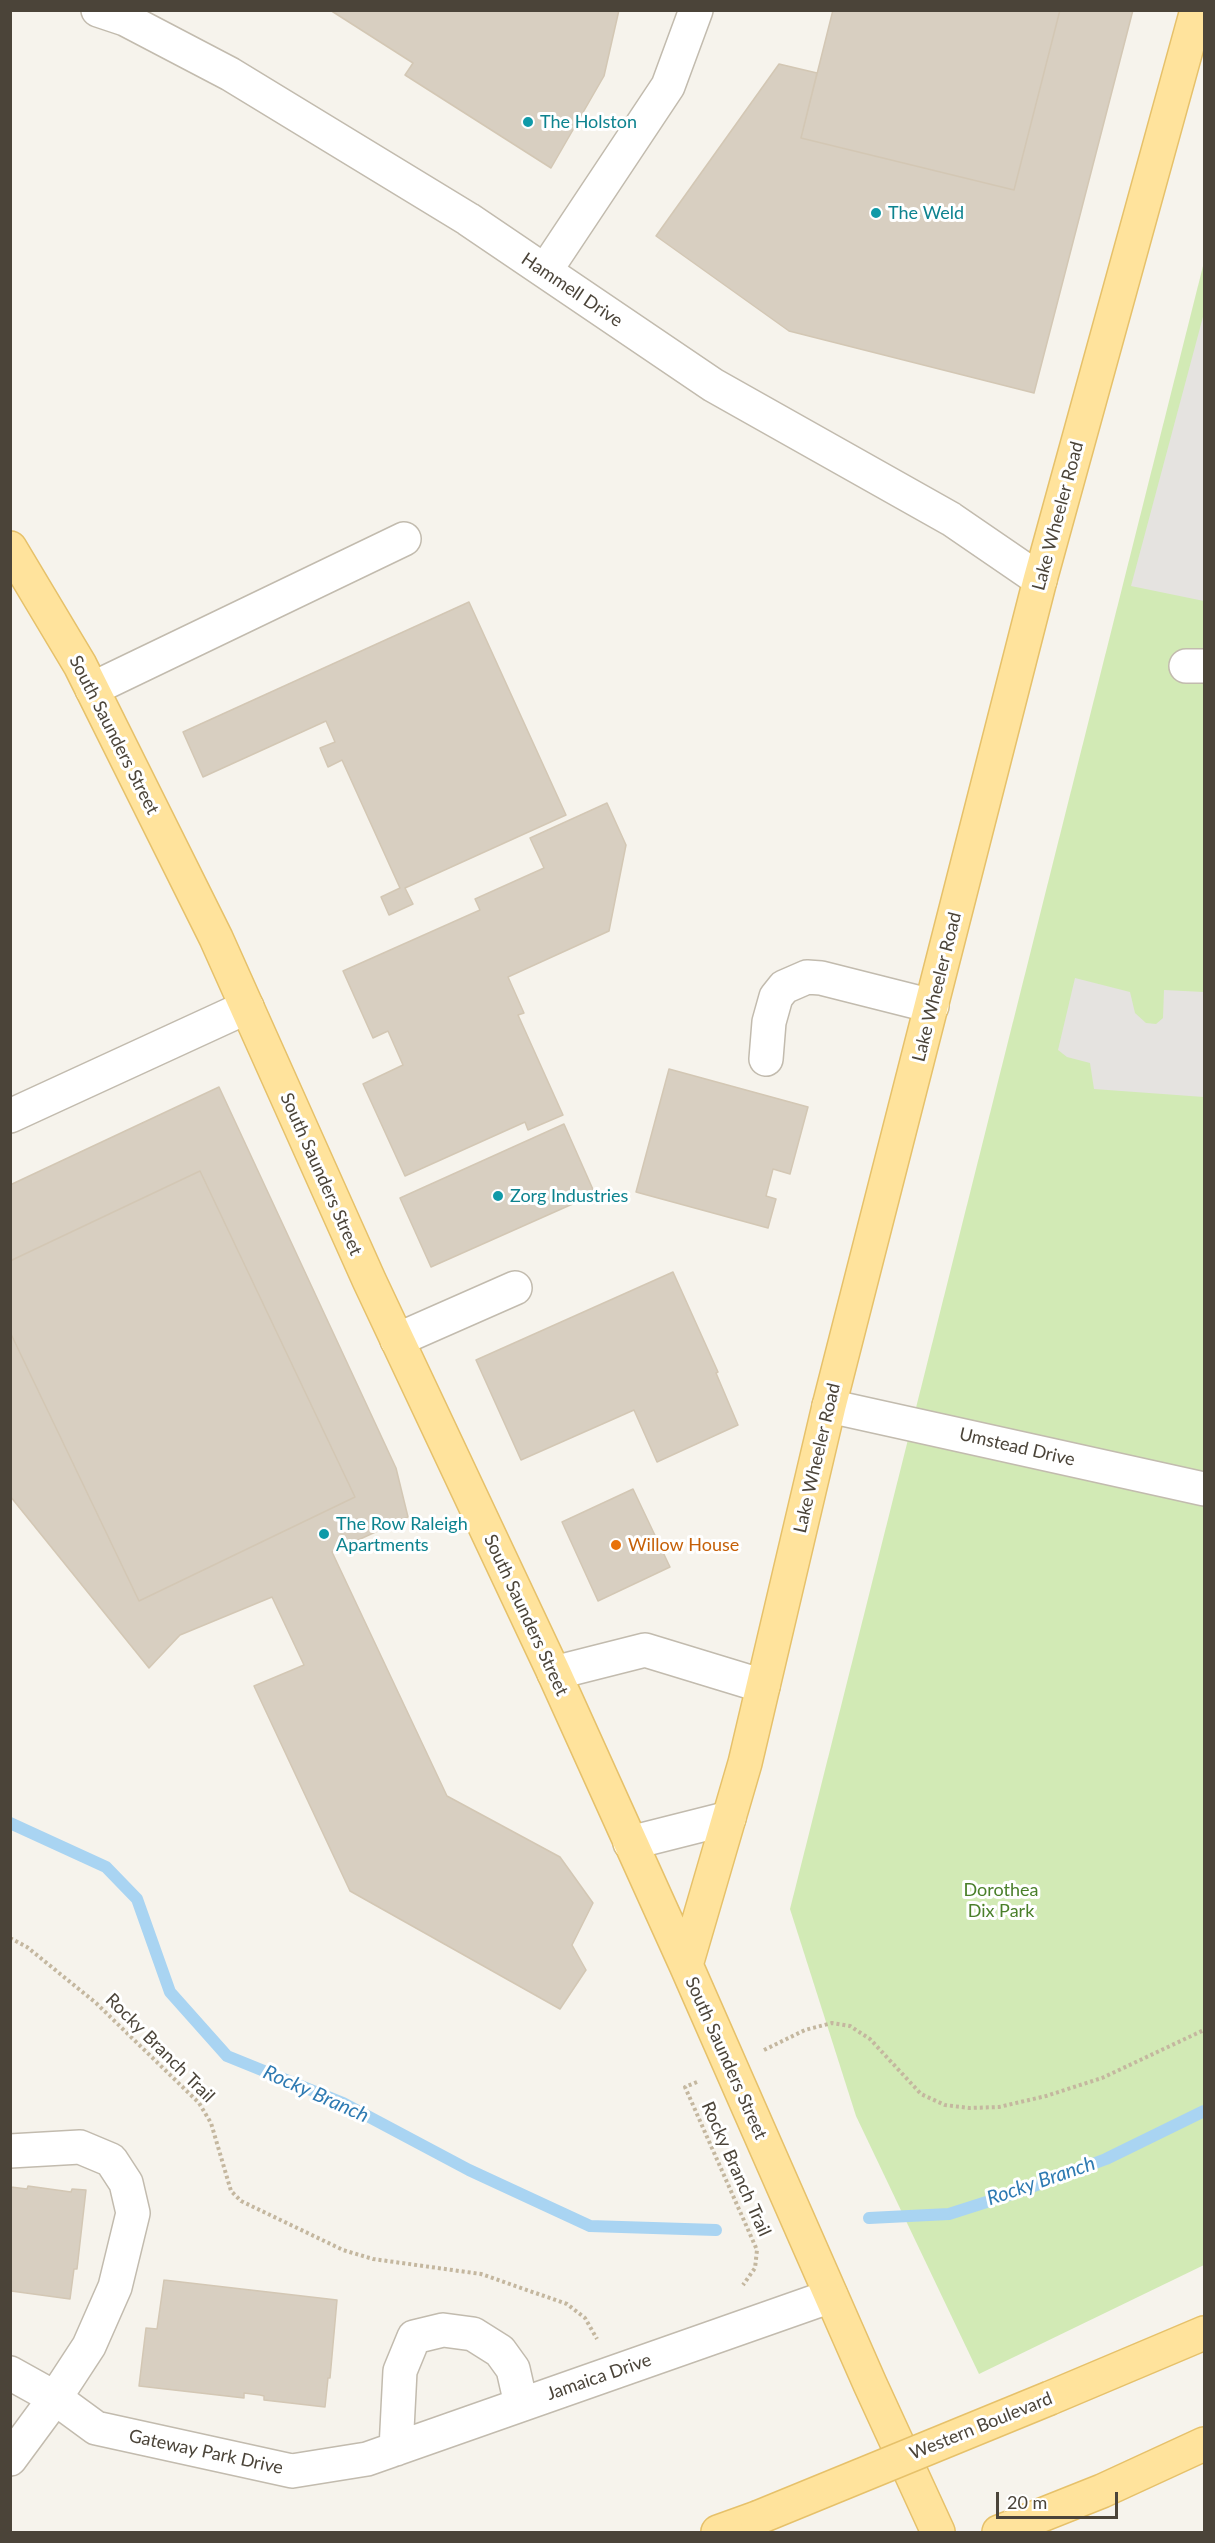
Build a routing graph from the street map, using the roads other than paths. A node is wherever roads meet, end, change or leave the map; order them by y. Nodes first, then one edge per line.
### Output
1 (98, 10) edge
2 (696, 10) edge
3 (1197, 10) edge
4 (545, 271) junction
5 (404, 539) dead end
6 (10, 548) edge
7 (1040, 580) junction
8 (92, 689) junction
9 (932, 1006) junction
10 (247, 1007) junction
11 (766, 1059) dead end
12 (10, 1116) edge
13 (515, 1288) dead end
14 (397, 1340) junction
15 (829, 1406) junction
16 (1204, 1489) edge
17 (554, 1673) junction
18 (763, 1686) junction
19 (729, 1818) junction
20 (630, 1843) junction
21 (686, 1965) junction
22 (10, 2151) edge
23 (831, 2296) junction
24 (1204, 2332) edge
25 (10, 2373) edge
26 (55, 2398) junction
27 (521, 2404) junction
28 (1204, 2444) edge
29 (381, 2454) junction
30 (10, 2459) edge
31 (718, 2532) edge
32 (938, 2532) edge
33 (999, 2532) edge

1 - 4 street, Hammell Drive
2 - 4 street
3 - 7 main road, Lake Wheeler Road
4 - 7 street, Hammell Drive
5 - 8 street
6 - 8 main road, South Saunders Street
7 - 9 main road, Lake Wheeler Road
8 - 10 main road, South Saunders Street
9 - 11 street
9 - 15 main road, Lake Wheeler Road
10 - 12 street
10 - 14 main road, South Saunders Street
13 - 14 street
14 - 17 main road, South Saunders Street
15 - 16 street, Umstead Drive
15 - 18 main road, Lake Wheeler Road
17 - 18 street
17 - 20 main road, South Saunders Street
18 - 19 main road, Lake Wheeler Road
19 - 20 street
19 - 21 main road, Lake Wheeler Road
20 - 21 main road, South Saunders Street
21 - 23 main road, South Saunders Street
22 - 26 street
23 - 27 street, Jamaica Drive
23 - 32 main road, South Saunders Street
24 - 31 main road, Western Boulevard, bridge
25 - 26 street, Gateway Park Drive
26 - 29 street, Gateway Park Drive
26 - 30 street
27 - 29 street, Jamaica Drive
27 - 29 street
28 - 33 main road

